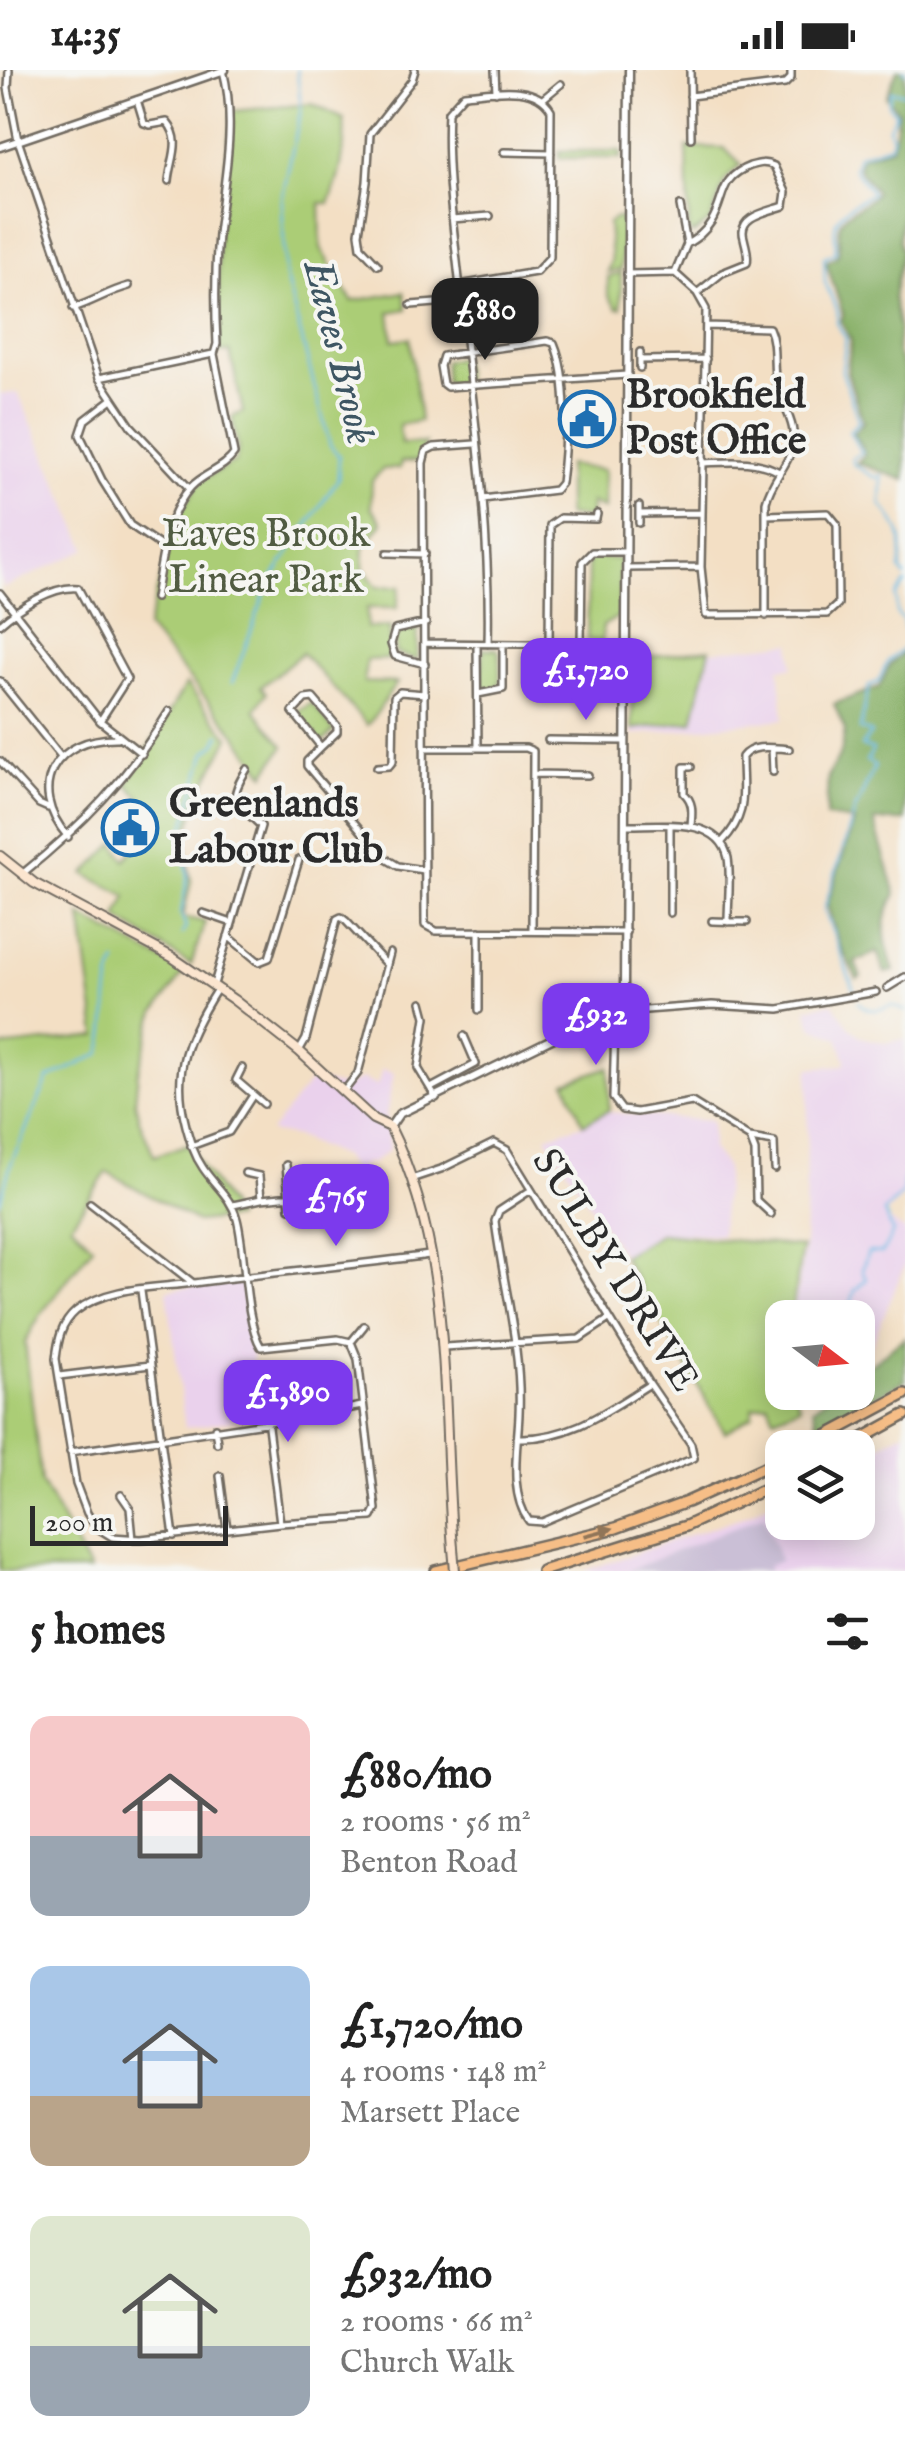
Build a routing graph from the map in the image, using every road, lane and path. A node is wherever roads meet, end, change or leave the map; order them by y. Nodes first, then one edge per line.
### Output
1 (8, 70) edge
2 (224, 70) edge
3 (415, 70) edge
4 (495, 70) edge
5 (630, 70) edge
6 (690, 70) edge
7 (791, 70) edge
8 (561, 84) dead end
9 (496, 92) junction
10 (690, 96) junction
11 (544, 98) junction
12 (137, 100) junction
13 (690, 138) dead end
14 (18, 140) junction
15 (0, 146) edge
16 (504, 152) dead end
17 (552, 153) junction
18 (169, 181) dead end
19 (680, 206) dead end
20 (490, 216) dead end
21 (452, 219) junction
22 (687, 244) junction
23 (378, 265) dead end
24 (675, 273) junction
25 (627, 274) junction
26 (459, 285) junction
27 (129, 286) dead end
28 (697, 292) junction
29 (461, 301) junction
30 (411, 306) dead end
31 (72, 308) junction
32 (707, 326) junction
33 (466, 352) junction
34 (640, 352) dead end
35 (214, 354) junction
36 (706, 359) junction
37 (626, 375) junction
38 (98, 378) junction
39 (562, 378) junction
40 (470, 386) junction
41 (111, 400) junction
42 (476, 444) junction
43 (703, 463) junction
44 (779, 472) junction
45 (189, 488) junction
46 (482, 499) junction
47 (639, 506) dead end
48 (702, 513) junction
49 (597, 514) dead end
50 (639, 514) junction
51 (766, 514) junction
52 (639, 523) dead end
53 (164, 548) junction
54 (626, 552) junction
55 (387, 553) dead end
56 (426, 554) junction
57 (701, 567) junction
58 (627, 568) junction
59 (0, 592) edge
60 (155, 598) dead end
61 (14, 612) junction
62 (766, 616) junction
63 (426, 623) junction
64 (0, 624) edge
65 (426, 643) junction
66 (488, 644) junction
67 (503, 644) junction
68 (477, 645) junction
69 (549, 645) junction
70 (572, 645) junction
71 (581, 645) junction
72 (625, 645) junction
73 (425, 664) junction
74 (0, 680) edge
75 (572, 688) dead end
76 (425, 694) junction
77 (478, 694) junction
78 (169, 711) dead end
79 (100, 721) junction
80 (121, 738) junction
81 (548, 740) dead end
82 (624, 741) junction
83 (321, 747) junction
84 (425, 748) junction
85 (478, 748) junction
86 (772, 748) junction
87 (790, 748) dead end
88 (142, 754) junction
89 (60, 756) junction
90 (0, 761) edge
91 (376, 766) dead end
92 (691, 768) dead end
93 (247, 769) dead end
94 (773, 772) dead end
95 (534, 774) junction
96 (588, 775) dead end
97 (48, 808) junction
98 (624, 825) junction
99 (670, 826) junction
100 (690, 826) junction
101 (68, 837) junction
102 (722, 842) junction
103 (0, 856) edge
104 (299, 860) dead end
105 (423, 870) junction
106 (22, 874) junction
107 (202, 913) dead end
108 (670, 913) dead end
109 (712, 921) dead end
110 (728, 922) junction
111 (746, 922) dead end
112 (232, 923) junction
113 (480, 931) junction
114 (532, 931) junction
115 (626, 932) junction
116 (228, 936) junction
117 (390, 953) dead end
118 (386, 965) junction
119 (905, 976) edge
120 (215, 987) junction
121 (888, 988) dead end
122 (876, 992) dead end
123 (422, 1002) dead end
124 (618, 1003) junction
125 (479, 1010) dead end
126 (608, 1012) junction
127 (464, 1036) dead end
128 (299, 1051) junction
129 (242, 1068) dead end
130 (431, 1088) junction
131 (343, 1092) junction
132 (253, 1096) junction
133 (436, 1098) junction
134 (264, 1104) dead end
135 (390, 1126) junction
136 (750, 1138) junction
137 (191, 1146) junction
138 (286, 1165) dead end
139 (775, 1169) dead end
140 (245, 1173) dead end
141 (414, 1178) junction
142 (531, 1190) junction
143 (333, 1192) dead end
144 (289, 1197) junction
145 (261, 1199) junction
146 (90, 1203) dead end
147 (233, 1206) junction
148 (290, 1208) dead end
149 (771, 1214) dead end
150 (431, 1254) junction
151 (246, 1276) junction
152 (192, 1283) junction
153 (141, 1290) junction
154 (609, 1319) junction
155 (364, 1326) dead end
156 (516, 1341) junction
157 (351, 1342) junction
158 (442, 1348) junction
159 (150, 1365) junction
160 (261, 1370) dead end
161 (59, 1376) junction
162 (287, 1382) dead end
163 (650, 1384) junction
164 (262, 1385) junction
165 (905, 1394) edge
166 (362, 1406) junction
167 (905, 1415) edge
168 (267, 1424) junction
169 (215, 1428) junction
170 (838, 1430) edge
171 (875, 1432) edge
172 (161, 1438) junction
173 (517, 1438) junction
174 (217, 1443) dead end
175 (70, 1452) junction
176 (765, 1467) edge
177 (220, 1476) dead end
178 (765, 1490) edge
179 (120, 1495) dead end
180 (280, 1523) junction
181 (227, 1529) junction
182 (174, 1536) junction
183 (133, 1539) junction
184 (436, 1571) edge
185 (455, 1571) edge
186 (542, 1571) edge

1 - 14 street
2 - 12 street
2 - 35 street
3 - 23 street
4 - 9 street
5 - 25 street
6 - 10 street
7 - 10 street
8 - 11 street
9 - 11 street
9 - 21 street
10 - 13 street
11 - 17 street
12 - 14 street
12 - 18 street
14 - 15 street
14 - 31 street
16 - 17 street
17 - 26 street
19 - 22 street
20 - 21 street
21 - 26 street
22 - 24 street
22 - 28 street
24 - 25 street
24 - 28 street
25 - 37 street
26 - 29 street
27 - 31 street
28 - 32 street
29 - 30 street
29 - 33 street
31 - 38 street
32 - 36 street
32 - 44 street
33 - 39 street
33 - 40 street
33 - 40 street
34 - 36 street
35 - 38 street
35 - 45 street
36 - 43 street
37 - 39 street
37 - 54 street
38 - 41 street
39 - 40 street
39 - 46 street
40 - 42 street
41 - 45 street
41 - 53 street
42 - 46 street
42 - 56 street
43 - 44 street
43 - 48 street
44 - 51 street
45 - 53 street
46 - 66 street
47 - 50 street
48 - 50 street
48 - 57 street
49 - 69 street
50 - 52 street
51 - 62 street
51 - 62 street
53 - 60 street
54 - 58 street
54 - 71 street
55 - 56 street
56 - 63 street
57 - 58 street
57 - 62 street
58 - 72 street
59 - 61 street
61 - 64 street
61 - 79 street
61 - 79 street
63 - 65 street
63 - 73 street
65 - 68 street
65 - 73 street
66 - 67 street
66 - 68 street
67 - 69 street
67 - 77 street
68 - 77 street
69 - 70 street
70 - 71 street
70 - 75 street
71 - 72 street
72 - 82 street
73 - 76 street
74 - 89 street
76 - 84 street
76 - 91 street
77 - 85 street
78 - 88 street
79 - 80 street
80 - 88 street
80 - 89 street
81 - 82 street
82 - 98 street
83 - 83 street
83 - 105 street
84 - 85 street
84 - 105 street
85 - 95 street
86 - 87 street
86 - 94 street
86 - 102 street
88 - 101 street
89 - 97 street
90 - 97 street
92 - 100 street
93 - 112 street
95 - 96 street
95 - 114 street
97 - 101 street
98 - 99 street
98 - 115 street
99 - 100 street
99 - 108 street
100 - 102 street
101 - 106 street
102 - 110 street
103 - 106 main road
104 - 116 street
105 - 113 street
106 - 120 main road
107 - 112 street
109 - 110 street
110 - 111 street
112 - 116 street
113 - 114 street
113 - 125 street
114 - 115 street
115 - 124 street
116 - 120 street
117 - 118 street
118 - 128 street
118 - 131 street
119 - 121 street
120 - 128 main road
120 - 137 street
122 - 124 street
123 - 130 street
124 - 126 street
126 - 133 street
126 - 136 street
127 - 130 street
128 - 131 main road
129 - 132 street
130 - 133 street
131 - 135 main road
132 - 134 street
132 - 137 street
133 - 135 street
135 - 141 main road
136 - 139 street
136 - 149 street
137 - 147 street
138 - 144 street
140 - 145 street
141 - 142 street, SULBY DRIVE
141 - 150 main road
142 - 154 street, SULBY DRIVE
142 - 156 street
143 - 144 street
144 - 145 street
144 - 148 street
145 - 147 street
146 - 152 street
147 - 151 street
150 - 151 street
150 - 158 main road
151 - 152 street
151 - 157 street
152 - 153 street
153 - 159 street
153 - 161 street
154 - 156 street
154 - 163 street, SULBY DRIVE
155 - 157 street
156 - 158 street
156 - 173 street
157 - 166 street
158 - 185 main road, bridge
159 - 161 street
159 - 172 street
160 - 164 street
161 - 175 street
162 - 164 street
163 - 173 street
163 - 173 street, SULBY DRIVE
164 - 168 street
165 - 170 highway
166 - 168 street
166 - 180 street
167 - 171 highway
168 - 169 street
168 - 180 street
169 - 172 street
169 - 174 street
172 - 175 street
172 - 182 street
175 - 183 street
184 -> 176 highway
177 - 181 street
178 - 186 highway
179 - 183 street
180 - 181 street
181 - 182 street
182 - 183 street

